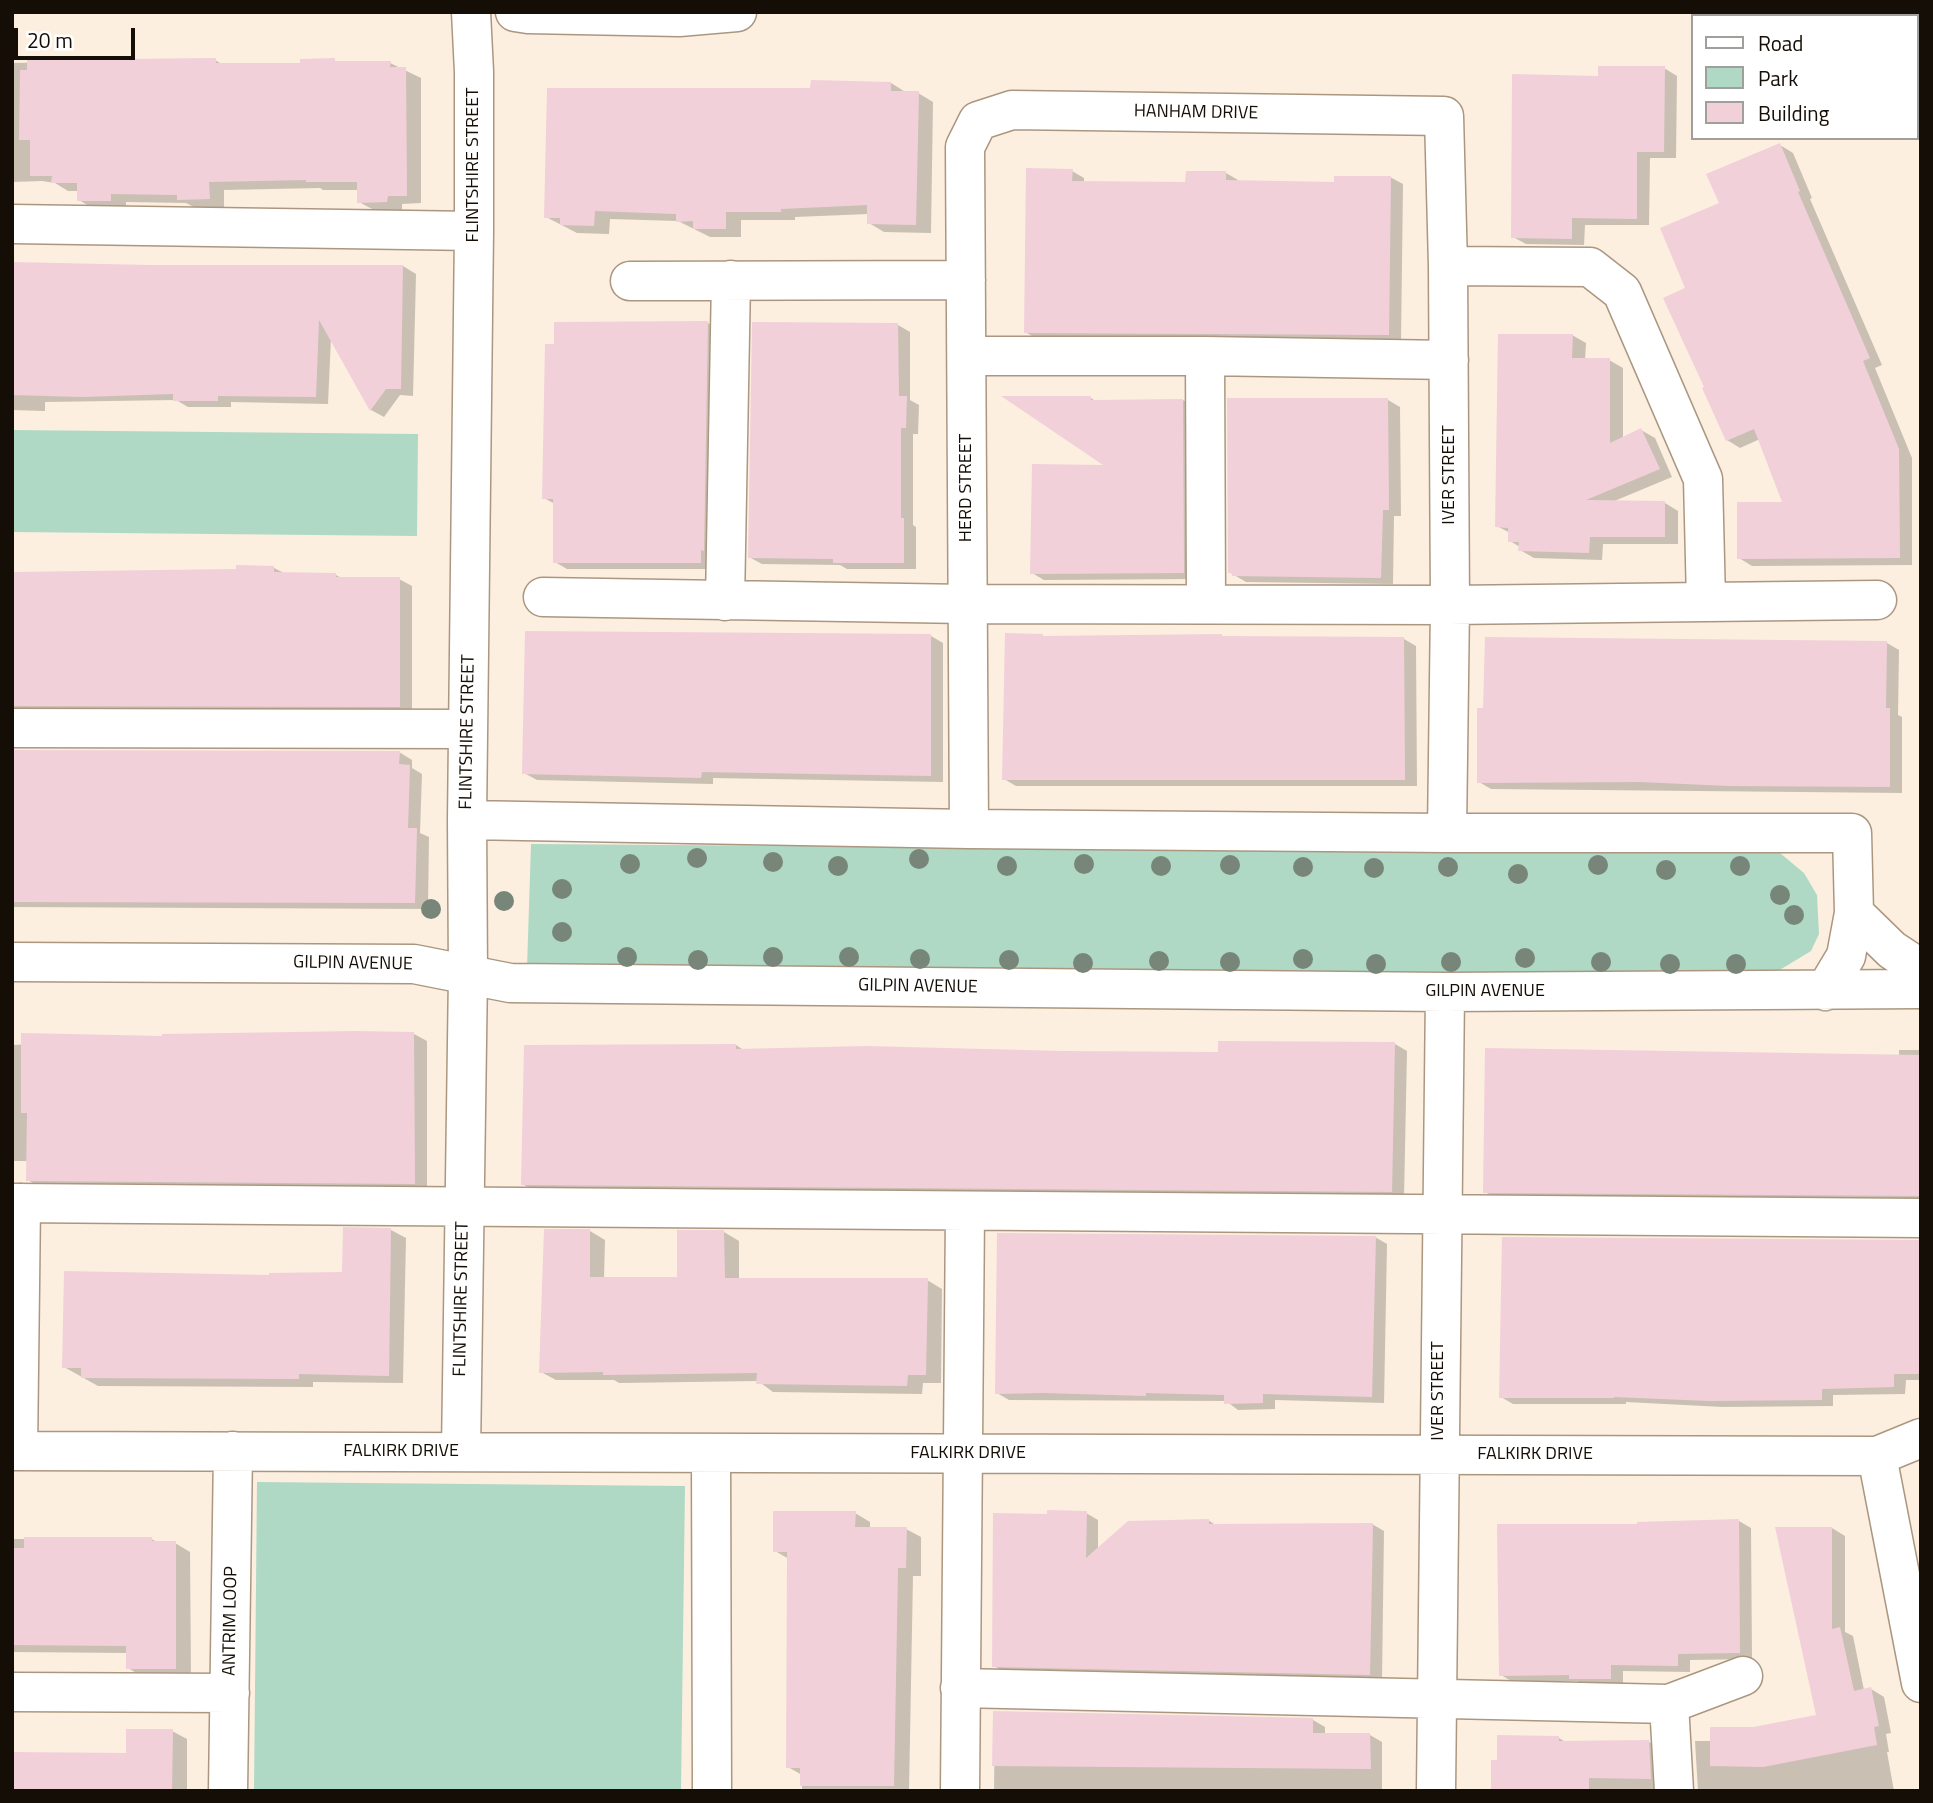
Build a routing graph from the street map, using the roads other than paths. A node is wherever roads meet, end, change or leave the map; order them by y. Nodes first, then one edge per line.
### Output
1 (471, 12) edge
2 (515, 12) edge
3 (737, 12) edge
4 (1444, 116) joint
5 (965, 147) joint
6 (12, 224) edge
7 (474, 231) junction
8 (1448, 267) junction
9 (732, 280) junction
10 (966, 280) junction
11 (630, 281) dead end
12 (967, 356) junction
13 (1205, 356) junction
14 (1449, 360) junction
15 (543, 597) dead end
16 (1877, 600) dead end
17 (725, 601) junction
18 (1706, 601) junction
19 (966, 604) junction
20 (1206, 604) junction
21 (1450, 605) junction
22 (12, 728) edge
23 (468, 729) junction
24 (467, 820) junction
25 (969, 829) junction
26 (1447, 833) junction
27 (1854, 913) junction
28 (12, 962) edge
29 (1921, 969) edge
30 (468, 974) junction
31 (1921, 989) edge
32 (1825, 991) junction
33 (1445, 992) junction
34 (17, 1203) edge
35 (463, 1206) junction
36 (965, 1211) junction
37 (1441, 1214) junction
38 (1921, 1218) edge
39 (1921, 1438) edge
40 (15, 1451) edge
41 (233, 1451) junction
42 (461, 1452) junction
43 (710, 1453) junction
44 (963, 1454) junction
45 (1438, 1455) junction
46 (1877, 1457) junction
47 (1743, 1676) dead end
48 (1921, 1683) edge
49 (960, 1688) junction
50 (12, 1692) edge
51 (230, 1693) junction
52 (1436, 1699) junction
53 (1669, 1704) junction
54 (228, 1791) edge
55 (712, 1791) edge
56 (960, 1791) edge
57 (1436, 1791) edge
58 (1674, 1791) edge

1 - 7 street, FLINTSHIRE STREET
2 - 3 street
4 - 5 street, HANHAM DRIVE
4 - 8 street, IVER STREET
5 - 10 street, HERD STREET
6 - 7 street
7 - 23 street, FLINTSHIRE STREET
8 - 14 street, IVER STREET
8 - 18 street
9 - 10 street
9 - 11 street
9 - 17 street
10 - 12 street, HERD STREET
12 - 13 street
12 - 19 street, HERD STREET
13 - 14 street
13 - 20 street
14 - 21 street, IVER STREET
15 - 17 street
16 - 18 street
17 - 19 street
18 - 21 street
19 - 20 street
19 - 25 street, HERD STREET
20 - 21 street
21 - 26 street, IVER STREET
22 - 23 street
23 - 24 street, FLINTSHIRE STREET
24 - 25 street
24 - 30 street, FLINTSHIRE STREET
25 - 26 street
26 - 27 street
27 - 29 street
27 - 32 street
28 - 30 street, GILPIN AVENUE
30 - 33 street, GILPIN AVENUE
30 - 35 street, FLINTSHIRE STREET
31 - 32 street, GILPIN AVENUE
32 - 33 street, GILPIN AVENUE
33 - 37 street, IVER STREET
34 - 35 street
34 - 40 street
35 - 36 street
35 - 42 street, FLINTSHIRE STREET
36 - 37 street
36 - 44 street
37 - 38 street
37 - 45 street, IVER STREET
39 - 46 street, FALKIRK DRIVE
40 - 41 street, FALKIRK DRIVE
41 - 42 street, FALKIRK DRIVE
41 - 51 street, ANTRIM LOOP
42 - 43 street, FALKIRK DRIVE
43 - 44 street, FALKIRK DRIVE
43 - 55 street
44 - 45 street, FALKIRK DRIVE
44 - 49 street
45 - 46 street, FALKIRK DRIVE
45 - 52 street, IVER STREET
46 - 48 street
47 - 53 street
49 - 52 street
49 - 56 street
50 - 51 street
51 - 54 street, ANTRIM LOOP
52 - 53 street
52 - 57 street, IVER STREET
53 - 58 street

